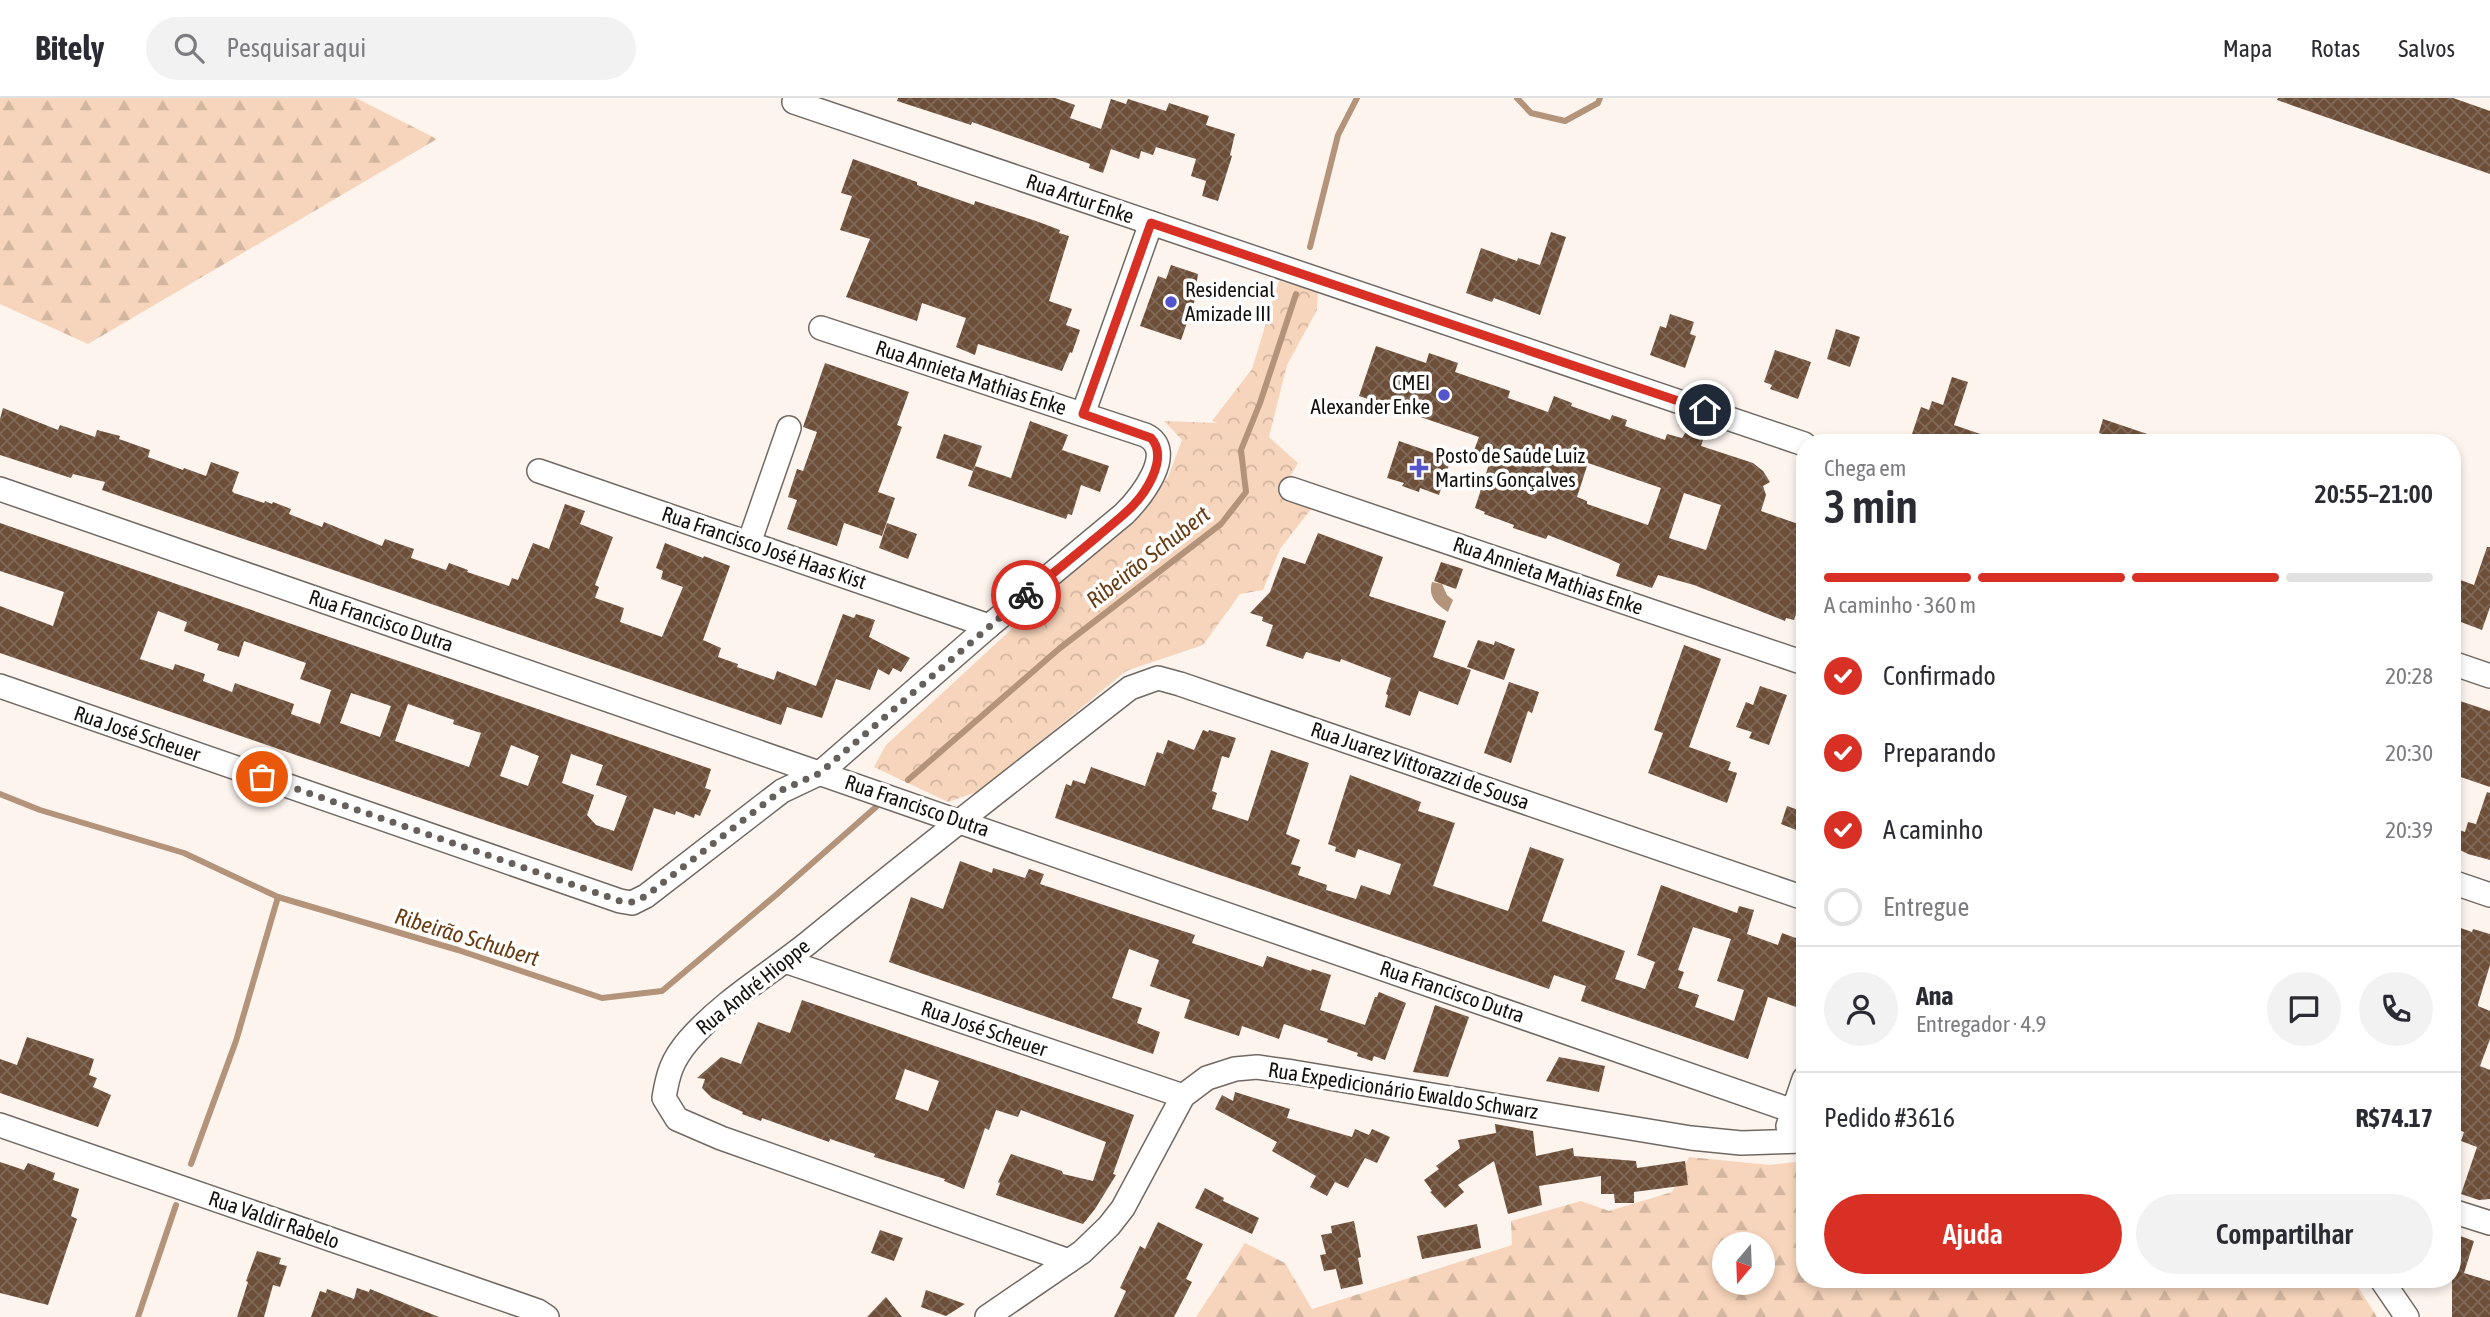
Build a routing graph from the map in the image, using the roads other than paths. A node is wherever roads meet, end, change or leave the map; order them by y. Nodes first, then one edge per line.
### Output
1 (794, 102) dead end
2 (1151, 223) junction
3 (821, 328) dead end
4 (1083, 414) junction
5 (789, 428) dead end
6 (1796, 441) edge
7 (539, 471) dead end
8 (0, 489) edge
9 (1291, 489) dead end
10 (749, 542) junction
11 (989, 626) junction
12 (1796, 660) edge
13 (2461, 666) edge
14 (2490, 676) edge
15 (0, 686) edge
16 (1050, 750) joint
17 (820, 773) junction
18 (961, 822) junction
19 (2461, 885) edge
20 (1796, 895) edge
21 (2490, 895) edge
22 (785, 961) junction
23 (1183, 1096) junction
24 (1796, 1102) edge
25 (1793, 1111) junction
26 (0, 1125) edge
27 (1793, 1142) edge
28 (2461, 1214) edge
29 (2490, 1223) edge
30 (1069, 1261) junction
31 (2387, 1288) edge
32 (547, 1317) edge
33 (987, 1317) edge
34 (2407, 1317) edge

1 - 2 street, Rua Artur Enke
2 - 4 street
2 - 6 street, Rua Artur Enke
3 - 4 street, Rua Annieta Mathias Enke
4 - 11 street, Rua Annieta Mathias Enke
5 - 10 street
7 - 10 street, Rua Francisco José Haas Kist
8 - 17 street, Rua Francisco Dutra
9 - 12 street, Rua Annieta Mathias Enke
10 - 11 street, Rua Francisco José Haas Kist
11 - 17 street
13 - 14 street
15 - 17 street, Rua José Scheuer
16 - 18 street, Rua André Hioppe
16 - 20 street, Rua Juarez Vittorazzi de Sousa
17 - 18 street, Rua Francisco Dutra
18 - 22 street, Rua André Hioppe
18 - 25 street, Rua Francisco Dutra
19 - 21 street
22 - 23 street, Rua José Scheuer
22 - 30 street, Rua André Hioppe
23 - 27 street, Rua Expedicionário Ewaldo Schwarz
23 - 30 street, Rua Expedicionário Ewaldo Schwarz
24 - 25 street
25 - 27 street
26 - 32 street, Rua Valdir Rabelo
28 - 29 street
30 - 33 street, Rua Expedicionário Ewaldo Schwarz
31 - 34 street

